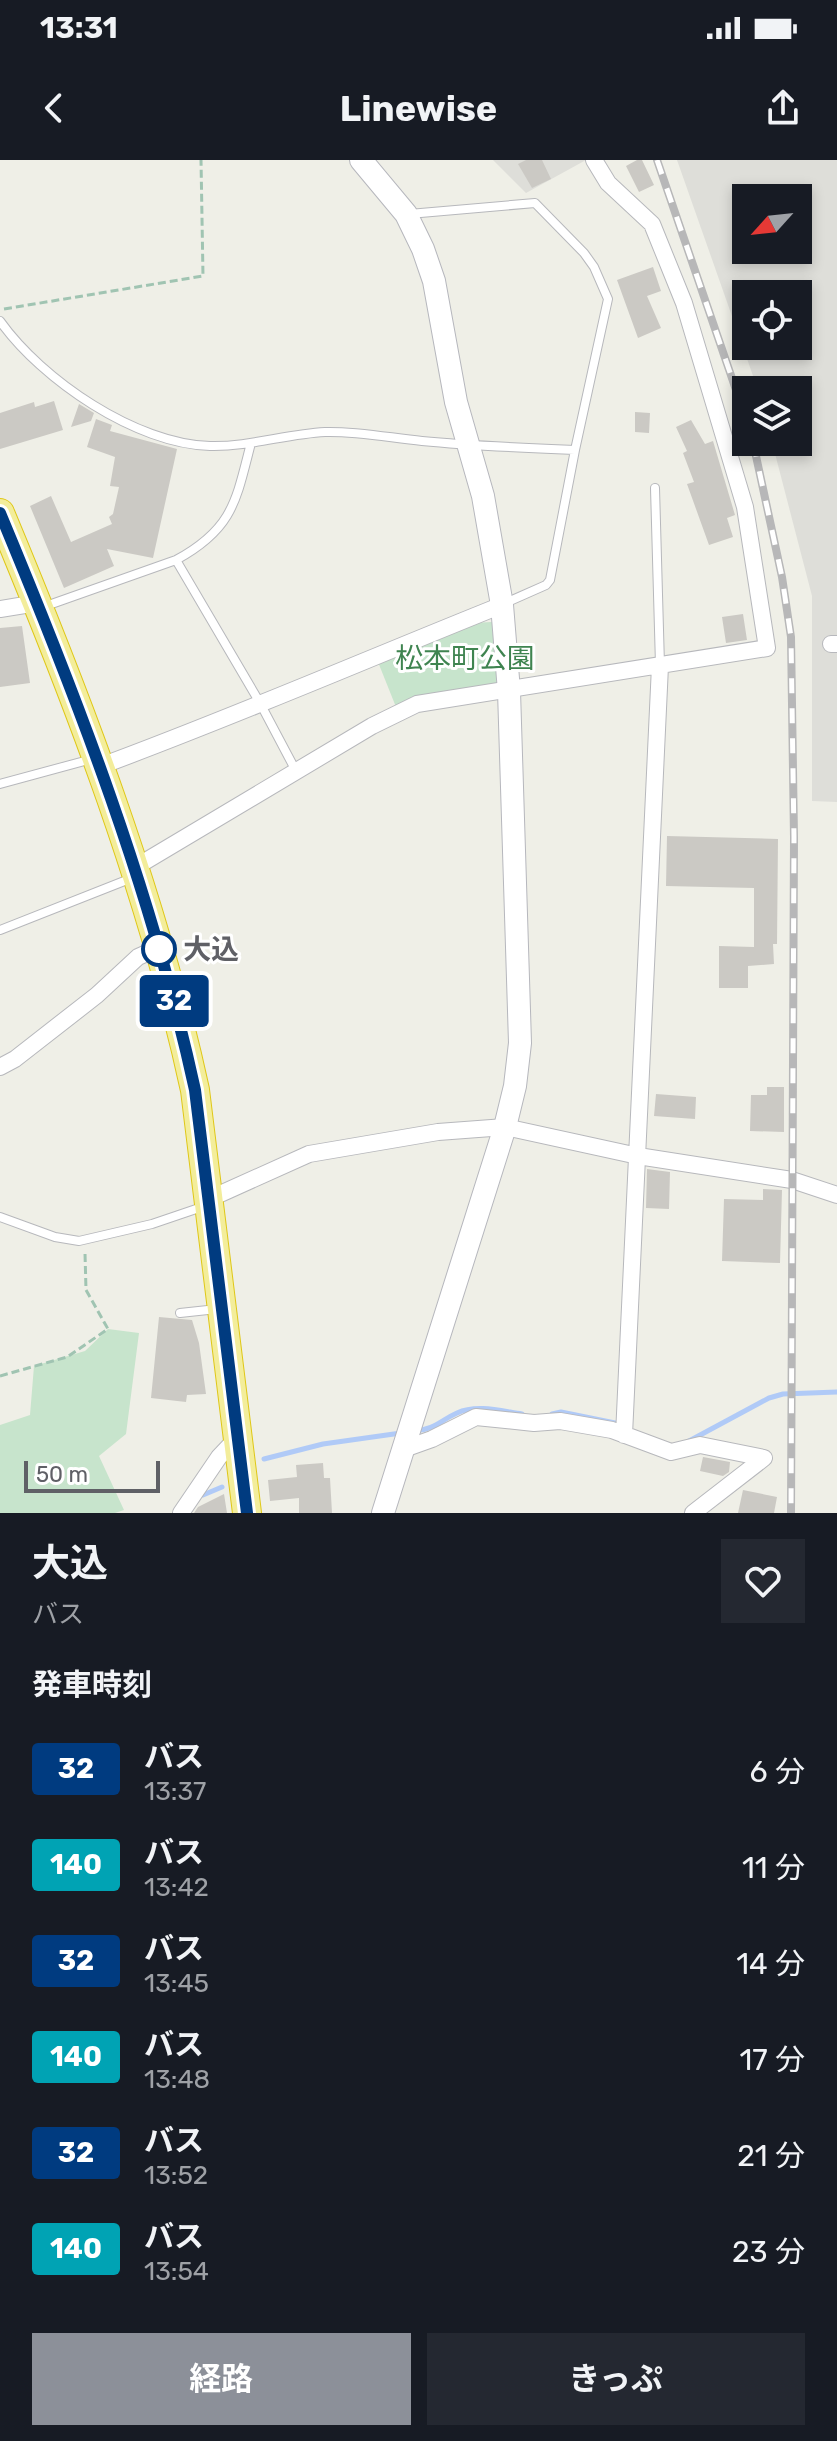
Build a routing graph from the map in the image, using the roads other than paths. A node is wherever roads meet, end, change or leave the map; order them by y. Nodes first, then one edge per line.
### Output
1 (361, 160) edge
2 (594, 160) edge
3 (406, 214) junction
4 (0, 321) edge
5 (251, 443) junction
6 (467, 445) junction
7 (575, 450) junction
8 (655, 488) dead end
9 (0, 513) edge
10 (176, 560) junction
11 (502, 605) junction
12 (38, 606) junction
13 (0, 609) edge
14 (660, 666) junction
15 (509, 691) junction
16 (260, 703) junction
17 (96, 762) junction
18 (296, 771) junction
19 (0, 784) edge
20 (135, 872) junction
21 (0, 930) edge
22 (158, 948) junction
23 (0, 1067) edge
24 (505, 1127) junction
25 (638, 1156) junction
26 (837, 1195) edge
27 (209, 1202) junction
28 (0, 1217) edge
29 (222, 1309) junction
30 (180, 1313) dead end
31 (624, 1435) junction
32 (408, 1437) junction
33 (237, 1438) junction
34 (181, 1513) edge
35 (247, 1513) edge
36 (383, 1513) edge
37 (693, 1513) edge

1 - 3 street
2 - 14 street
3 - 6 street
3 - 7 lane
4 - 5 lane
5 - 6 lane
5 - 10 lane
6 - 7 lane
6 - 11 street
7 - 11 lane
8 - 14 lane
9 - 12 highway
10 - 12 lane
10 - 16 lane
11 - 15 street
11 - 16 street
12 - 13 street
12 - 17 highway
14 - 15 street
14 - 25 street
15 - 18 street
15 - 24 street
16 - 17 street
16 - 18 lane
17 - 19 lane
17 - 20 highway
18 - 20 street
20 - 21 lane
20 - 22 highway
22 - 23 street
22 - 27 highway
24 - 25 street
24 - 27 street
24 - 32 street
25 - 26 street
25 - 31 street
27 - 28 lane
27 - 29 highway
29 - 30 lane
29 - 33 highway
31 - 32 street
31 - 37 street
32 - 36 street
33 - 34 street
33 - 35 highway

